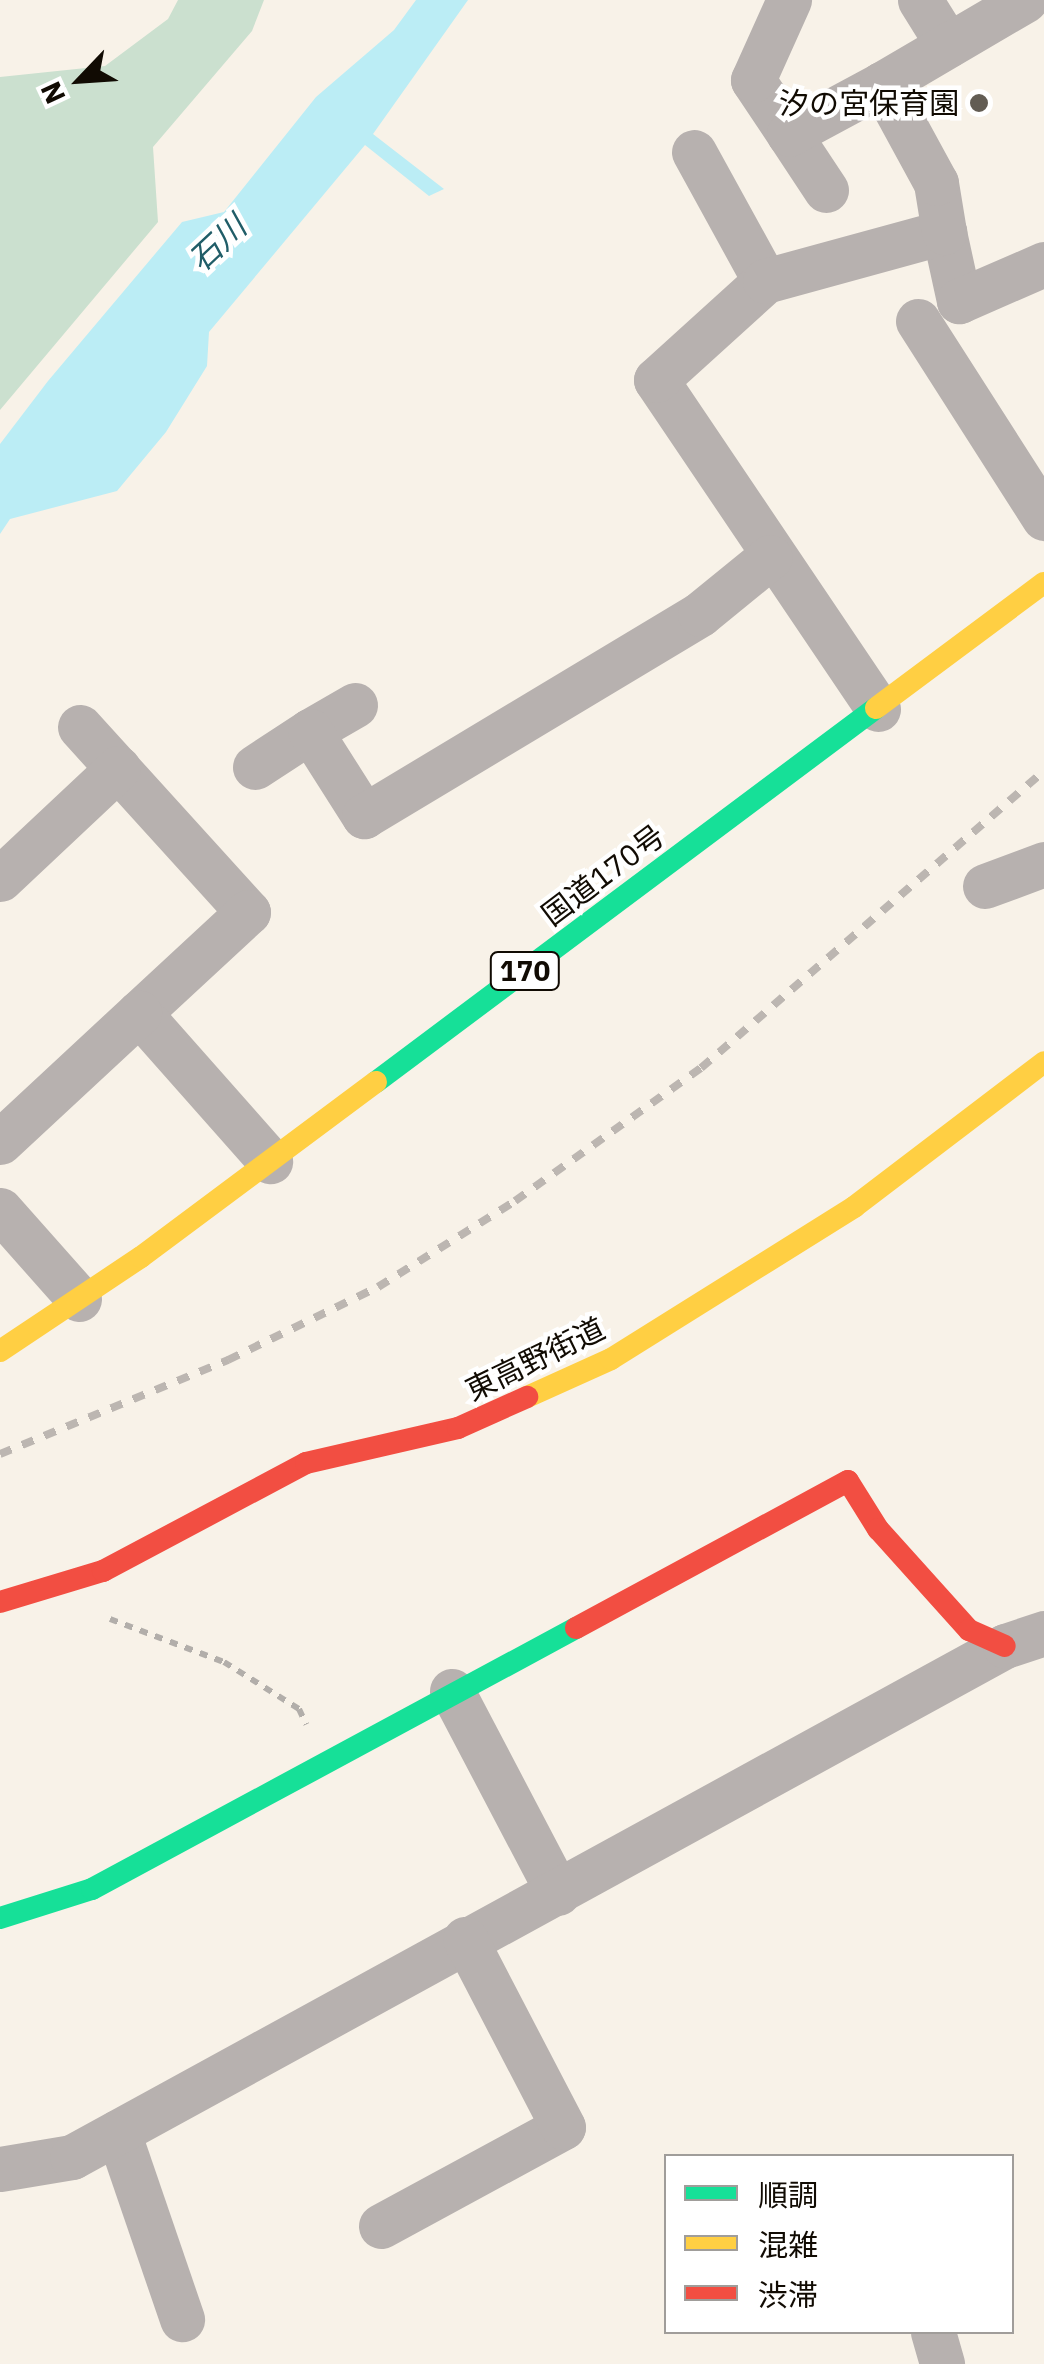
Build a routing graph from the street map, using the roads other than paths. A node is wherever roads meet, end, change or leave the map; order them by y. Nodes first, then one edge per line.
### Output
1 (789, 0) edge
2 (920, 0) edge
3 (1024, 0) edge
4 (948, 45) junction
5 (882, 84) junction
6 (788, 134) junction
7 (694, 152) dead end
8 (826, 190) dead end
9 (944, 232) junction
10 (1044, 264) edge
11 (765, 281) junction
12 (918, 322) dead end
13 (1044, 518) edge
14 (770, 557) junction
15 (1044, 583) edge
16 (355, 705) dead end
17 (878, 708) junction
18 (80, 727) dead end
19 (310, 732) junction
20 (255, 767) dead end
21 (118, 768) junction
22 (1044, 864) edge
23 (0, 879) edge
24 (985, 886) dead end
25 (139, 1013) junction
26 (1044, 1062) edge
27 (0, 1142) edge
28 (270, 1161) junction
29 (0, 1210) edge
30 (78, 1299) junction
31 (0, 1351) edge
32 (0, 1602) edge
33 (1024, 1639) edge
34 (452, 1691) junction
35 (558, 1893) junction
36 (0, 1918) edge
37 (465, 1939) junction
38 (118, 2132) junction
39 (0, 2169) edge
40 (381, 2226) dead end
41 (182, 2318) dead end
42 (934, 2334) edge
43 (942, 2364) edge

1 - 6 street
2 - 4 street
3 - 4 street
4 - 5 street
5 - 6 street
5 - 9 street
6 - 8 street
7 - 11 street
9 - 10 street
9 - 11 street
11 - 14 street
12 - 13 street
14 - 17 street
14 - 19 street
15 - 17 main road, 国道170号 / 170
16 - 19 street
17 - 28 main road, 国道170号 / 170
18 - 21 street
19 - 20 street
21 - 23 street
21 - 25 street
22 - 24 street
25 - 27 street
25 - 28 street
26 - 32 main road, 東高野街道
28 - 30 main road, 国道170号 / 170
29 - 30 street
30 - 31 main road, 国道170号 / 170
33 - 34 main road
33 - 35 street
34 - 35 street
34 - 36 main road
35 - 37 street
37 - 38 street
37 - 40 street
38 - 39 street
38 - 41 street
42 - 43 street

